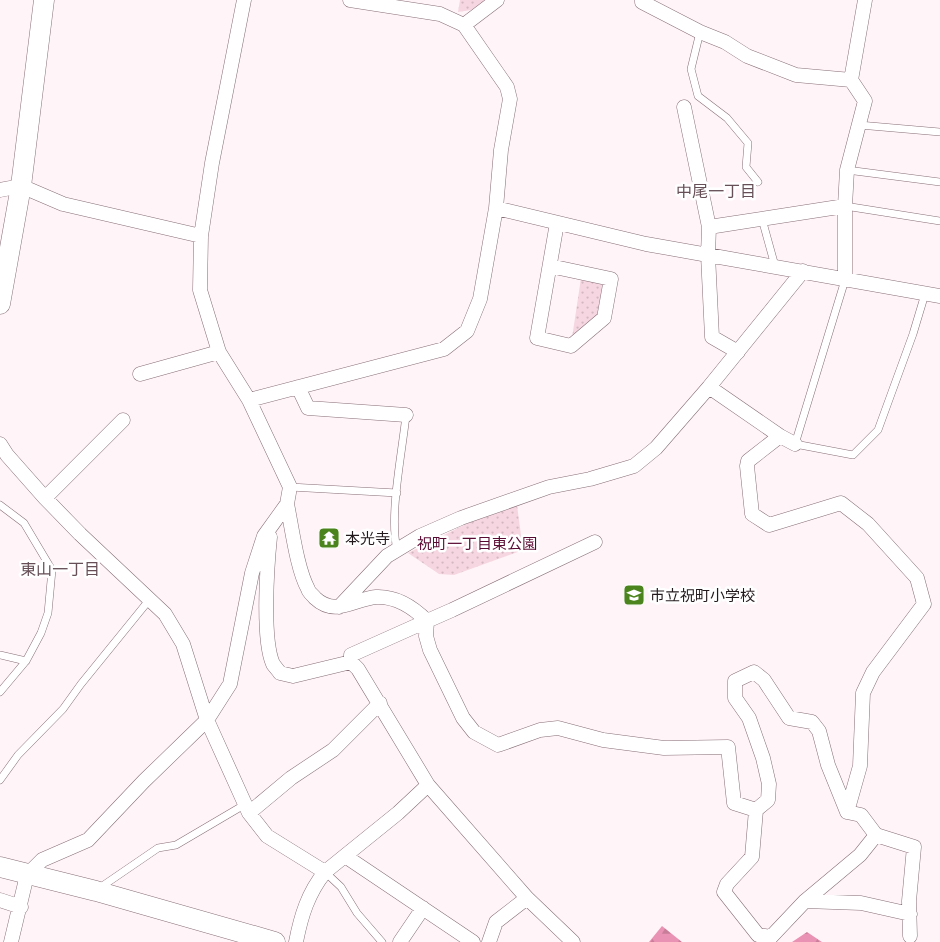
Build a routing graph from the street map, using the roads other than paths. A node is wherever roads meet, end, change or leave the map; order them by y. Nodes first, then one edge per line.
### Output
1 (44, 0) edge
2 (244, 0) edge
3 (350, 0) edge
4 (497, 0) edge
5 (642, 0) edge
6 (865, 0) edge
7 (464, 25) junction
8 (700, 32) junction
9 (851, 80) junction
10 (684, 107) dead end
11 (859, 124) junction
12 (940, 132) edge
13 (847, 170) junction
14 (758, 182) dead end
15 (940, 182) edge
16 (21, 186) junction
17 (0, 190) edge
18 (845, 206) junction
19 (496, 208) junction
20 (762, 219) junction
21 (940, 221) edge
22 (557, 223) junction
23 (709, 227) junction
24 (201, 236) junction
25 (708, 255) junction
26 (550, 266) junction
27 (775, 266) junction
28 (803, 271) junction
29 (845, 280) junction
30 (925, 294) junction
31 (940, 296) edge
32 (0, 304) edge
33 (219, 352) junction
34 (738, 352) junction
35 (140, 374) dead end
36 (298, 387) junction
37 (709, 387) junction
38 (249, 400) junction
39 (406, 415) joint
40 (122, 420) dead end
41 (780, 436) junction
42 (795, 444) junction
43 (1, 448) edge
44 (290, 487) junction
45 (397, 493) junction
46 (45, 498) junction
47 (286, 504) junction
48 (0, 505) edge
49 (272, 526) junction
50 (595, 542) dead end
51 (397, 550) junction
52 (150, 599) junction
53 (339, 607) junction
54 (427, 621) junction
55 (0, 655) edge
56 (26, 661) junction
57 (351, 662) junction
58 (0, 692) edge
59 (380, 703) junction
60 (208, 720) junction
61 (0, 780) edge
62 (428, 785) junction
63 (247, 809) junction
64 (756, 810) junction
65 (846, 812) junction
66 (876, 835) junction
67 (345, 856) junction
68 (3, 862) edge
69 (325, 872) junction
70 (27, 875) junction
71 (96, 891) junction
72 (527, 898) junction
73 (0, 900) edge
74 (805, 901) junction
75 (21, 906) junction
76 (423, 908) junction
77 (910, 914) junction
78 (910, 936) dead end
79 (11, 942) edge
80 (275, 942) edge
81 (296, 942) edge
82 (382, 942) edge
83 (400, 942) edge
84 (473, 942) edge
85 (489, 942) edge
86 (573, 942) edge

1 - 16 street
2 - 24 street
3 - 7 street
4 - 7 street
5 - 8 street
6 - 9 street
7 - 19 street
8 - 9 street
8 - 14 lane
9 - 11 street
10 - 23 street
11 - 12 lane
11 - 13 street
13 - 15 lane
13 - 18 street
16 - 17 street
16 - 24 street
16 - 32 street
18 - 20 street
18 - 21 lane
18 - 29 street
19 - 22 street
19 - 36 street
20 - 23 street
20 - 27 lane
22 - 25 street
22 - 26 street
23 - 25 street
24 - 33 street
25 - 27 street
25 - 34 street
26 - 26 street
27 - 28 street
28 - 29 street
28 - 34 street
29 - 30 street
29 - 42 lane
30 - 31 street
30 - 42 lane
33 - 35 street
33 - 38 street
34 - 37 street
36 - 38 street
36 - 39 street
37 - 41 street
37 - 51 street
38 - 44 street
39 - 45 lane
40 - 46 street
41 - 42 street
41 - 65 street
43 - 46 street
44 - 45 lane
44 - 47 street
45 - 51 lane
46 - 52 street
47 - 49 street
47 - 53 street
48 - 56 lane
49 - 57 street
49 - 60 street
50 - 54 street
51 - 53 street
52 - 60 street
52 - 61 lane
53 - 54 street
54 - 57 street
54 - 64 street
55 - 56 lane
56 - 58 lane
57 - 59 street
59 - 62 street
59 - 63 street
60 - 63 street
60 - 70 street
62 - 67 street
62 - 72 street
63 - 69 street
63 - 71 lane
64 - 65 street
64 - 74 street
65 - 66 street
66 - 74 street
66 - 77 street
67 - 69 street
67 - 76 street
68 - 70 street
69 - 81 street
69 - 82 lane
70 - 71 street
70 - 75 street
71 - 80 street
72 - 85 street
72 - 86 street
73 - 75 street
74 - 77 street
75 - 79 street
76 - 83 street
76 - 84 street
77 - 78 street

